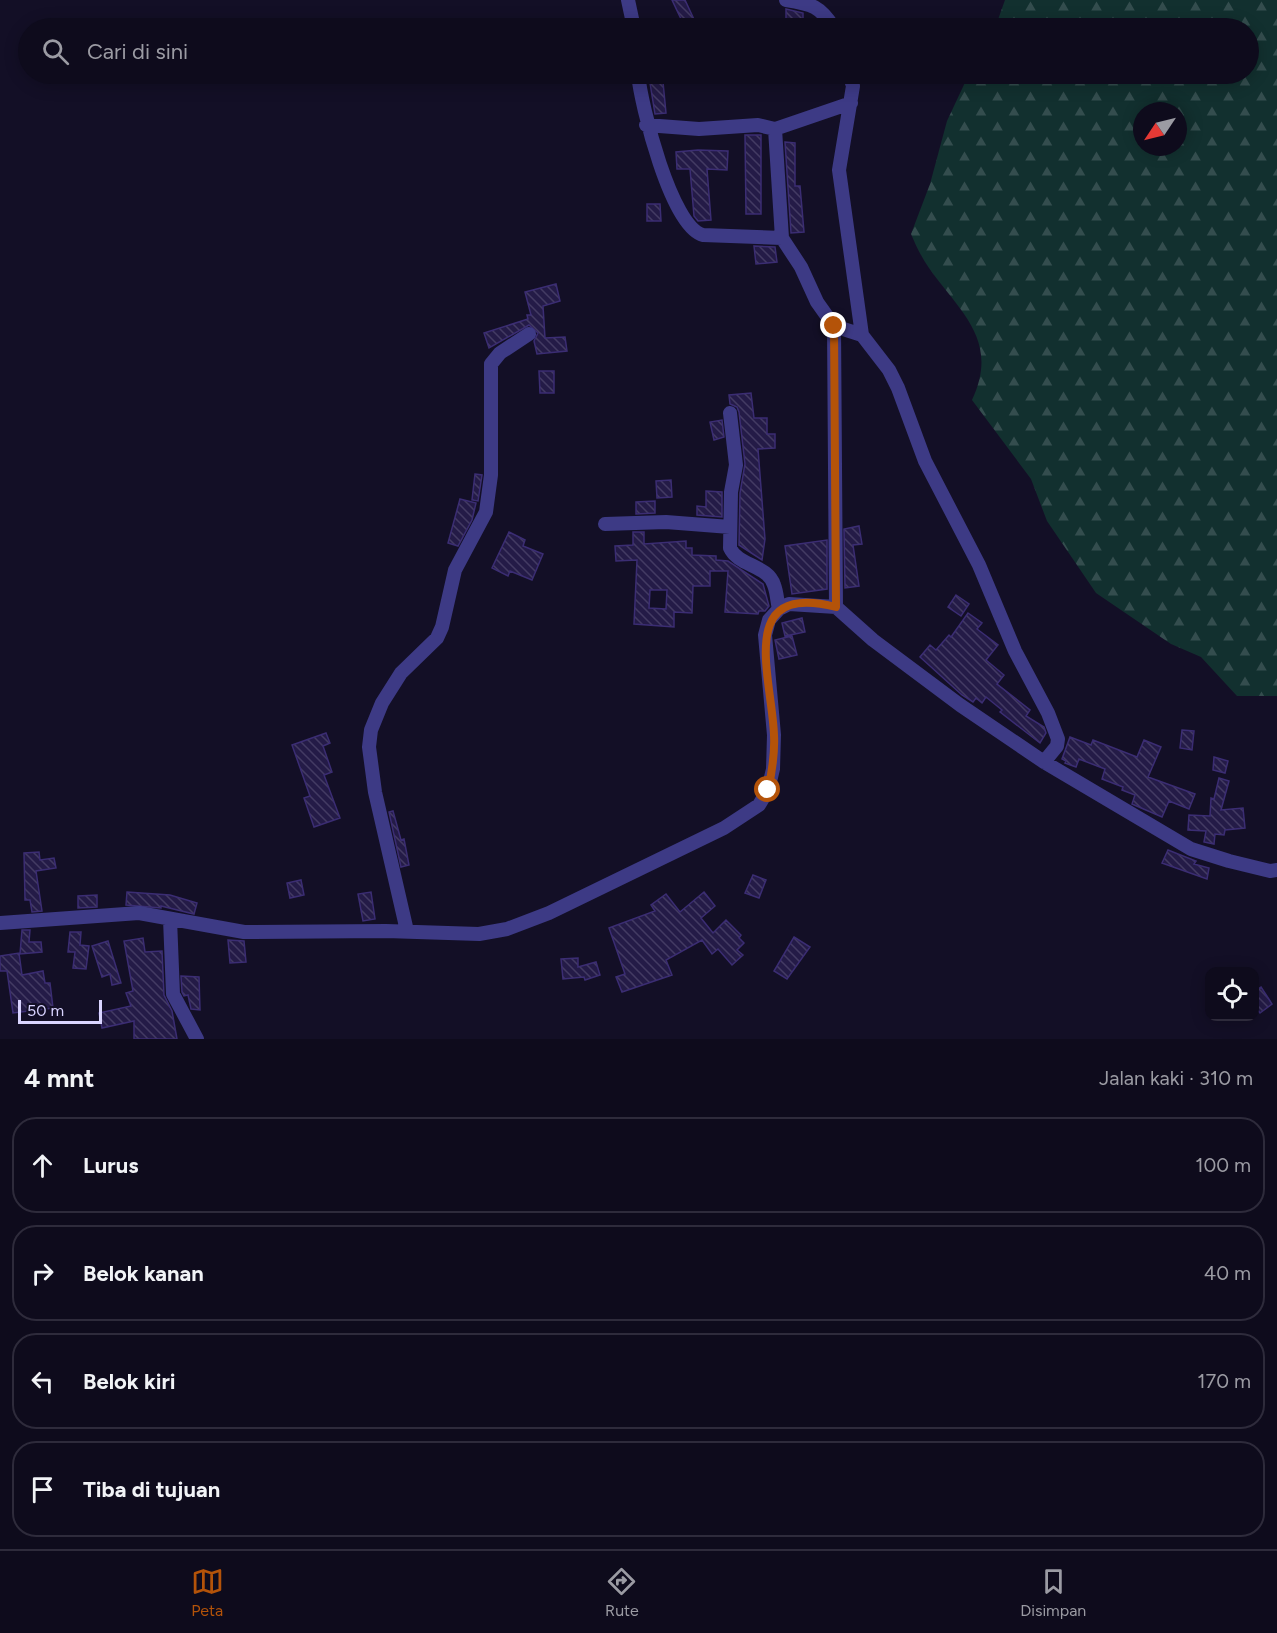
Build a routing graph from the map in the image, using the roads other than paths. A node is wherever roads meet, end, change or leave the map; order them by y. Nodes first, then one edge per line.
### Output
1 (628, 0) edge
2 (786, 0) edge
3 (632, 18) edge
4 (828, 18) edge
5 (640, 84) edge
6 (852, 84) edge
7 (851, 103) junction
8 (646, 124) junction
9 (774, 129) junction
10 (782, 237) junction
11 (834, 326) junction
12 (529, 334) dead end
13 (862, 335) junction
14 (730, 413) dead end
15 (605, 524) dead end
16 (730, 527) junction
17 (836, 607) junction
18 (779, 609) junction
19 (1044, 762) junction
20 (1277, 870) edge
21 (170, 919) junction
22 (0, 923) edge
23 (407, 932) junction
24 (196, 1039) edge

1 - 3 street
2 - 4 street
5 - 8 street
6 - 7 street
7 - 9 street
7 - 13 street
8 - 9 street
8 - 10 street
9 - 10 street
10 - 11 street
11 - 13 street
11 - 17 street
12 - 23 street
13 - 19 street
14 - 16 street
15 - 16 street
16 - 18 street
17 - 18 street
17 - 19 street
18 - 23 street
19 - 20 street
21 - 22 street
21 - 23 street
21 - 24 street

